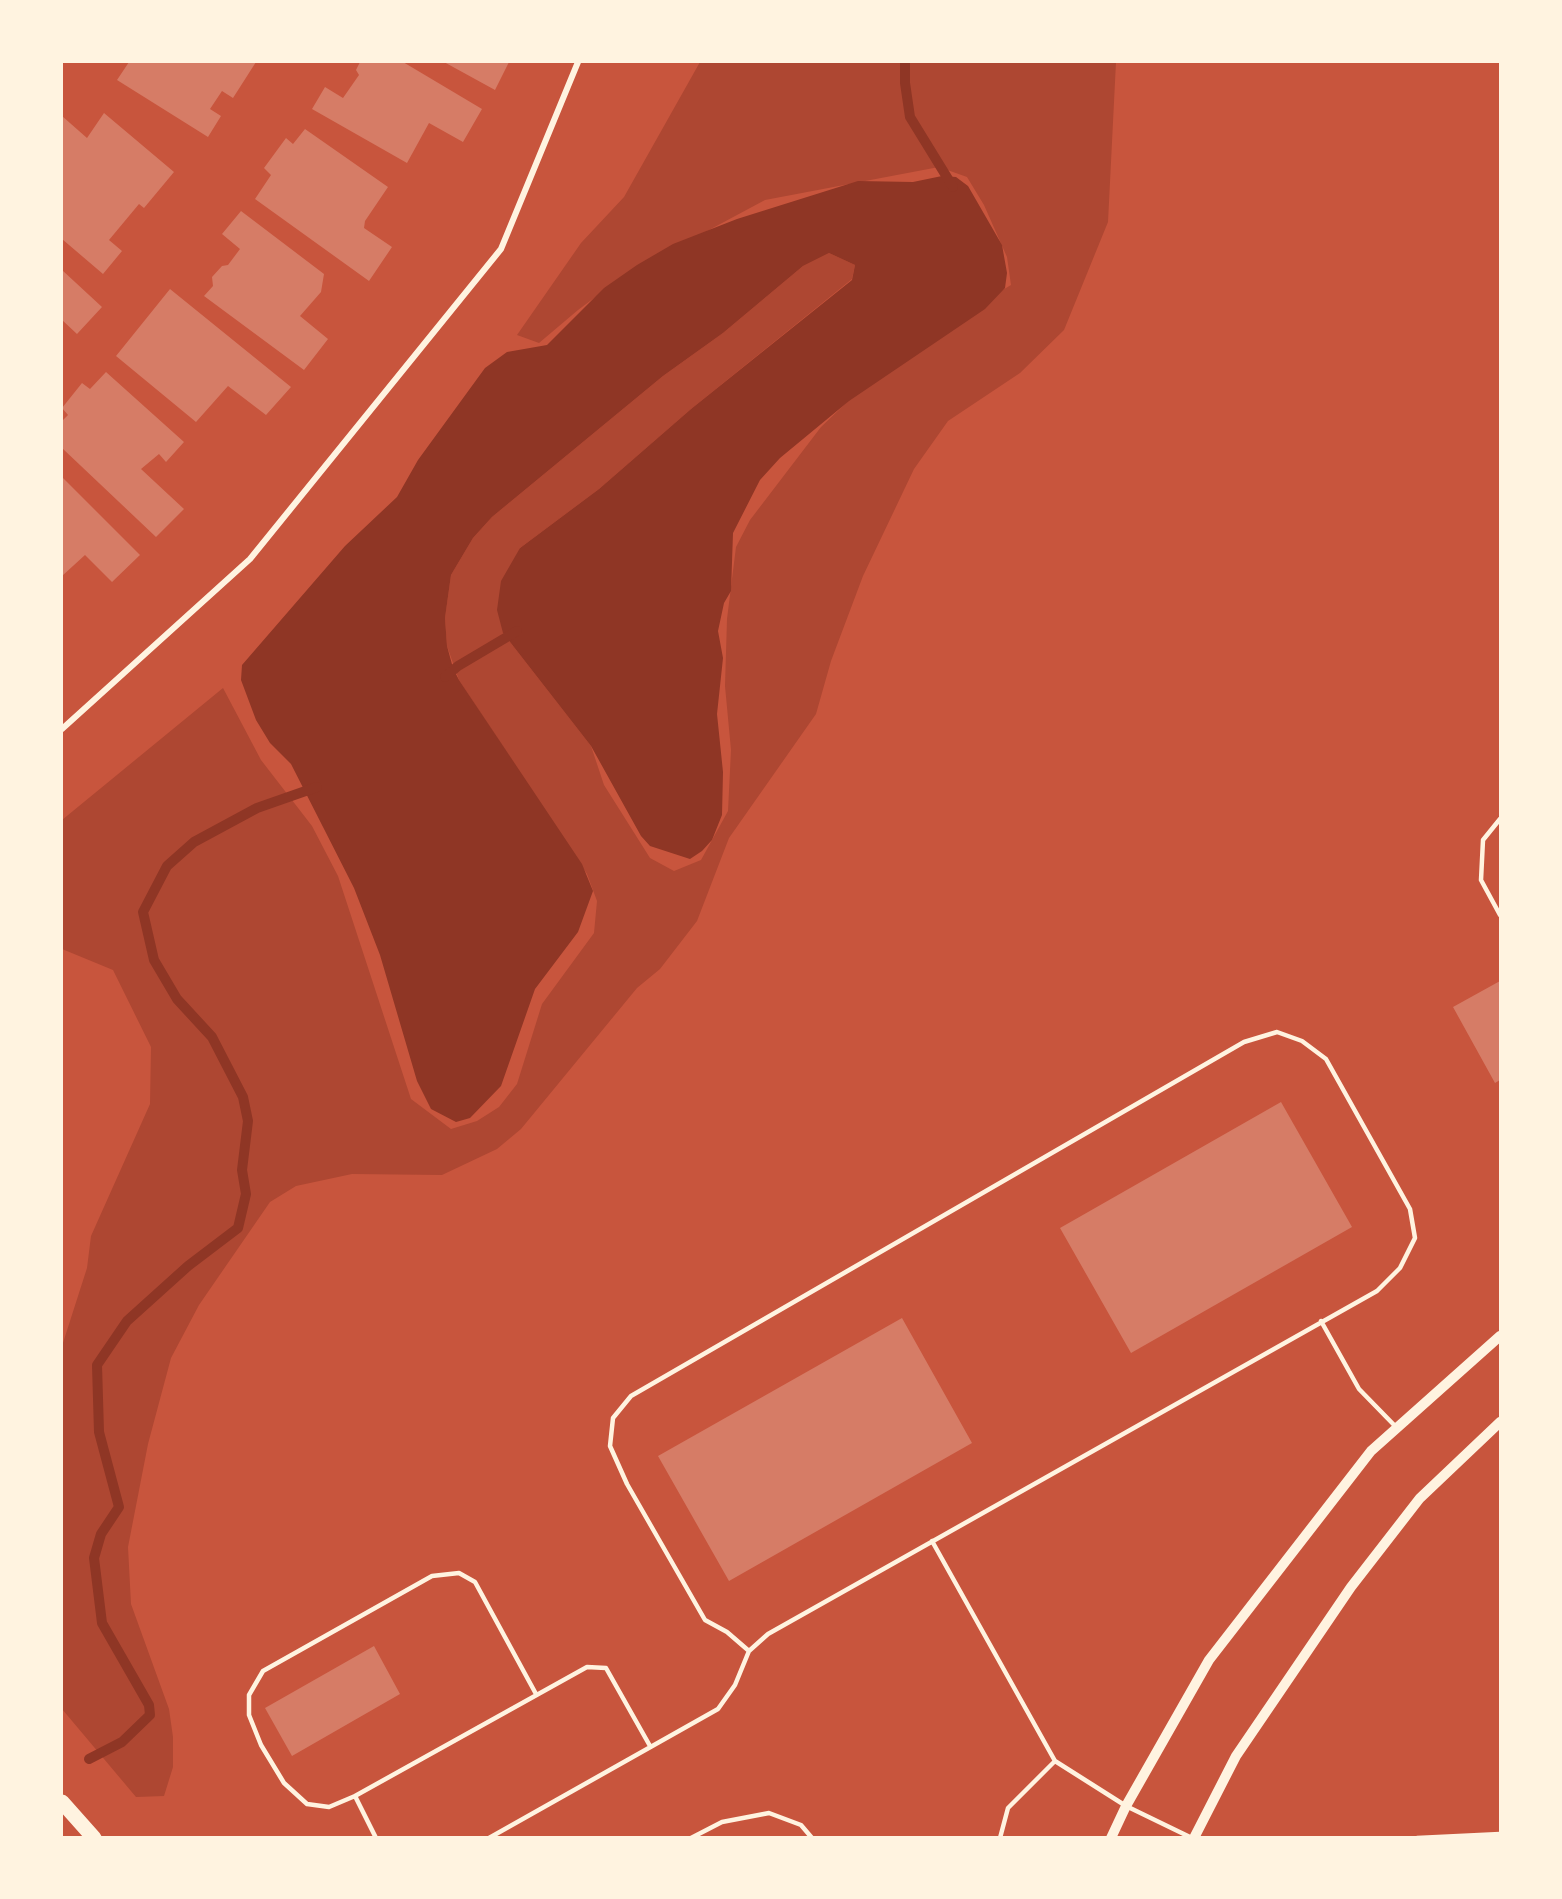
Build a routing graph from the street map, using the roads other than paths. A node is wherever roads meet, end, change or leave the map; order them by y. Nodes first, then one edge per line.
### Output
1 (578, 62) edge
2 (62, 729) edge
3 (1500, 819) edge
4 (1500, 915) edge
5 (1321, 1321) junction
6 (1500, 1336) edge
7 (1500, 1422) edge
8 (1397, 1428) junction
9 (932, 1541) junction
10 (749, 1652) junction
11 (536, 1694) junction
12 (650, 1746) junction
13 (1055, 1761) junction
14 (355, 1796) junction
15 (62, 1802) edge
16 (1126, 1806) junction
17 (1500, 1834) edge
18 (94, 1838) edge
19 (376, 1838) edge
20 (489, 1838) edge
21 (691, 1838) edge
22 (812, 1838) edge
23 (1000, 1838) edge
24 (1111, 1838) edge
25 (1193, 1838) edge
26 (1418, 1838) edge

1 - 2 street
3 - 4 lane
5 - 8 lane
5 - 9 lane
5 - 10 lane
6 - 8 street
7 - 25 street
8 - 16 street
9 - 10 lane
9 - 13 lane
10 - 12 lane
11 - 12 lane
11 - 14 lane
11 - 14 lane
12 - 20 lane
13 - 16 lane
13 - 23 lane
14 - 19 lane
15 - 18 main road
16 - 24 street
16 - 25 lane
17 - 26 lane
21 - 22 lane

